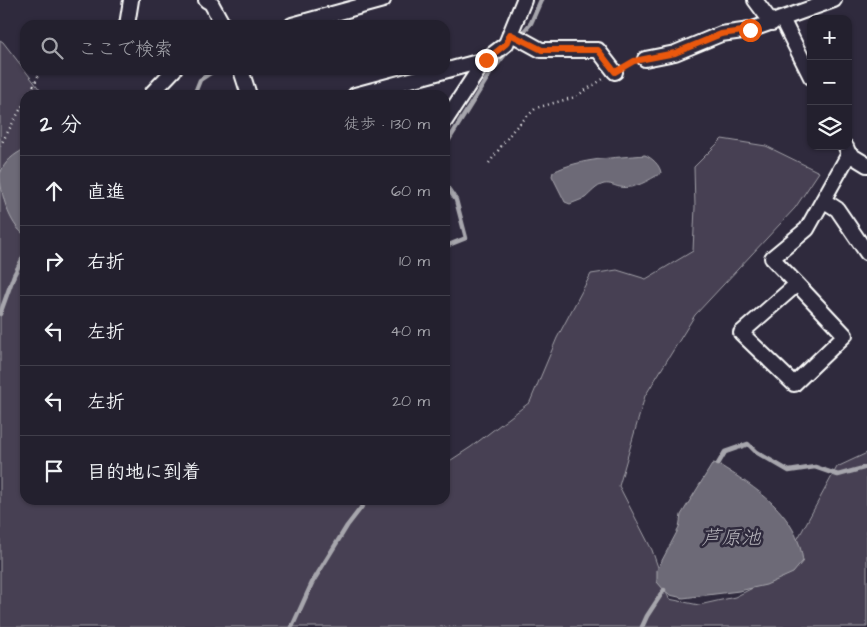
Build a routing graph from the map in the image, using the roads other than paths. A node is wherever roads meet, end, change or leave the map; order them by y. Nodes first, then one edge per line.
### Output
1 (131, 0) edge
2 (383, 0) edge
3 (524, 0) edge
4 (755, 0) edge
5 (834, 0) edge
6 (210, 1) edge
7 (128, 20) edge
8 (219, 20) edge
9 (310, 20) edge
10 (777, 21) junction
11 (510, 34) junction
12 (646, 59) dead end
13 (486, 60) junction
14 (450, 70) edge
15 (807, 70) edge
16 (615, 72) road end
17 (169, 75) edge
18 (243, 75) edge
19 (430, 75) edge
20 (155, 90) edge
21 (247, 90) edge
22 (374, 90) edge
23 (450, 114) edge
24 (847, 150) edge
25 (867, 165) edge
26 (823, 200) junction
27 (867, 253) edge
28 (797, 284) junction

1 - 7 street
2 - 9 street
3 - 11 street
4 - 10 street
5 - 10 street
6 - 8 street
10 - 12 street
10 - 15 street
11 - 13 street
11 - 16 street
13 - 14 street
13 - 23 street
17 - 20 street
18 - 21 street
19 - 22 street
24 - 25 street
24 - 26 street
26 - 27 street
26 - 28 street
28 - 28 street

